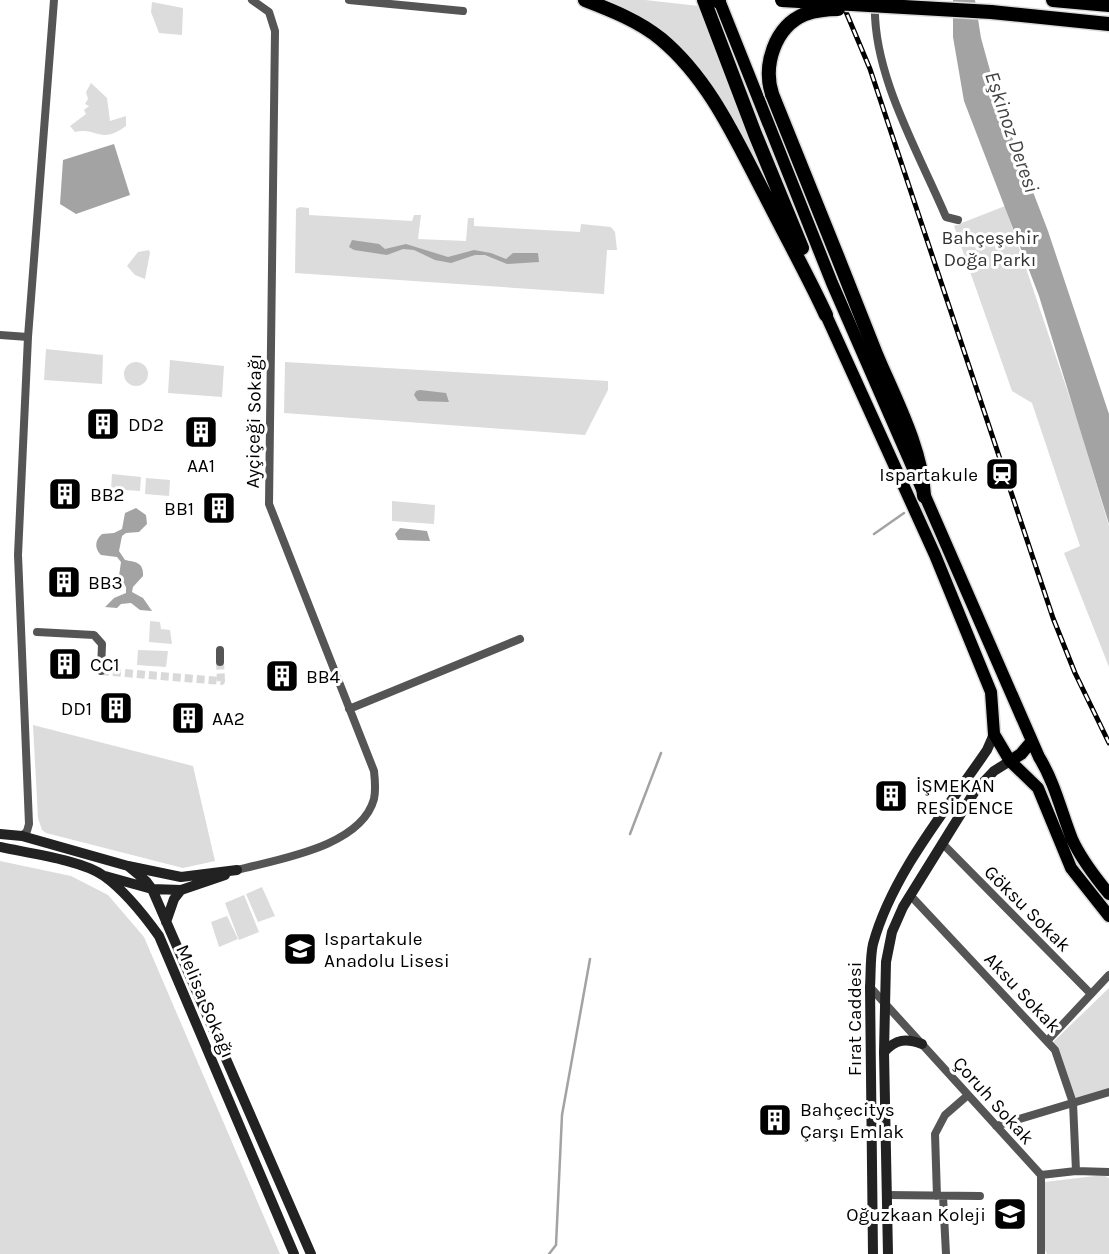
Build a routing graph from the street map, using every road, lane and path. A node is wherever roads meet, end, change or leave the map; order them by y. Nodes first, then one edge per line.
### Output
1 (54, 0) edge
2 (251, 0) edge
3 (349, 0) edge
4 (585, 0) edge
5 (782, 0) edge
6 (1053, 0) edge
7 (715, 1) edge
8 (873, 3) edge
9 (1109, 5) edge
10 (463, 11) dead end
11 (1109, 24) edge
12 (958, 220) dead end
13 (826, 315) junction
14 (0, 335) edge
15 (28, 337) junction
16 (924, 496) junction
17 (37, 632) dead end
18 (520, 639) dead end
19 (220, 650) dead end
20 (220, 662) tunnel mouth
21 (101, 671) dead end
22 (1017, 704) junction
23 (349, 709) junction
24 (994, 717) junction
25 (993, 734) junction
26 (1032, 741) junction
27 (1010, 761) junction
28 (0, 834) edge
29 (22, 836) junction
30 (942, 843) junction
31 (0, 847) edge
32 (128, 866) junction
33 (237, 870) junction
34 (103, 875) junction
35 (152, 889) junction
36 (181, 890) junction
37 (1109, 894) edge
38 (911, 896) junction
39 (1109, 916) edge
40 (166, 922) junction
41 (1109, 975) edge
42 (870, 987) junction
43 (1091, 994) junction
44 (885, 1003) junction
45 (1048, 1040) junction
46 (922, 1044) junction
47 (884, 1052) junction
48 (1109, 1092) edge
49 (968, 1095) junction
50 (1073, 1103) junction
51 (996, 1126) junction
52 (1076, 1171) junction
53 (1109, 1172) edge
54 (1041, 1175) junction
55 (886, 1195) junction
56 (940, 1196) junction
57 (980, 1196) dead end
58 (1039, 1253) edge
59 (295, 1254) edge
60 (311, 1254) edge
61 (873, 1254) edge
62 (890, 1254) edge
63 (946, 1254) edge

1 - 15 street
2 - 23 street, Ayçiçeği Sokağı
3 - 10 street
4 - 13 highway
5 - 8 highway, bridge
6 - 9 highway
7 - 13 highway
7 - 16 main road
8 - 11 highway, bridge
8 - 12 street
8 - 16 highway, bridge
13 - 24 main road
14 - 15 street
15 - 29 street
16 - 22 main road
17 - 21 street
18 - 23 street
19 - 20 street
22 - 24 main road
22 - 26 main road
23 - 33 street, Ayçiçeği Sokağı
24 - 25 main road
25 - 27 main road
25 - 42 street, Fırat Caddesi
26 - 27 main road
26 - 37 main road
27 - 30 street, Fırat Caddesi
27 - 39 main road
28 - 29 street
29 - 32 street
30 - 38 street, Fırat Caddesi
30 - 43 street, Göksu Sokak
31 - 34 street, Melisa Sokağı
32 - 33 street, Ayçiçeği Sokağı
32 - 35 street
33 - 36 street, Ayçiçeği Sokağı
34 - 35 street, Ayçiçeği Sokağı
34 - 59 street, Melisa Sokağı
35 - 36 street, Ayçiçeği Sokağı
35 - 40 street, Melisa Sokağı
36 - 40 street
38 - 44 street, Fırat Caddesi
38 - 45 street, Aksu Sokak
40 - 60 street, Melisa Sokağı
41 - 43 street
42 - 44 street, Çoruh Sokak
42 - 61 street, Fırat Caddesi
43 - 45 street
44 - 46 street, Çoruh Sokak
44 - 47 street, Fırat Caddesi
45 - 50 street, Aksu Sokak
46 - 47 street
46 - 49 street, Çoruh Sokak
47 - 55 street, Fırat Caddesi
48 - 50 street
49 - 51 street, Çoruh Sokak
49 - 56 street
50 - 51 street
50 - 52 street, Aksu Sokak
51 - 54 street, Çoruh Sokak
52 - 53 street
52 - 54 street
54 - 58 street
55 - 56 street
55 - 62 street, Fırat Caddesi
56 - 57 street
56 - 63 street

